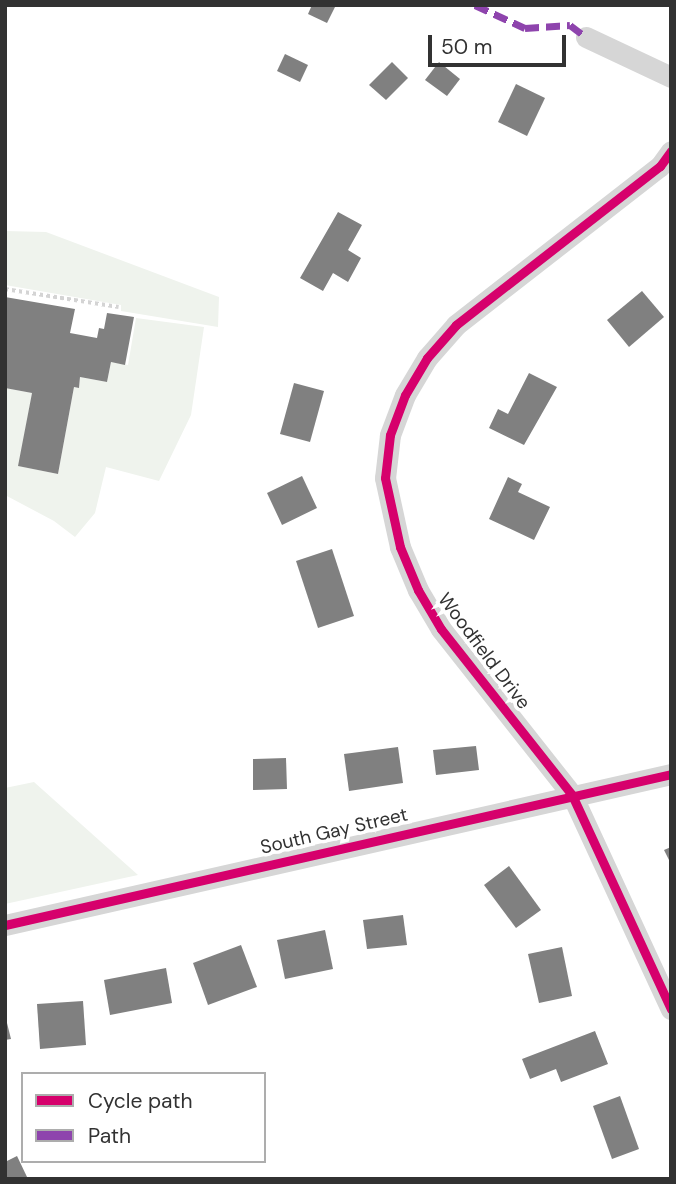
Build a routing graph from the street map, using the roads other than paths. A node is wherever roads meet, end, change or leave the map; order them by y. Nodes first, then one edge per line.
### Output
1 (586, 37) dead end
2 (671, 77) edge
3 (671, 151) edge
4 (671, 774) edge
5 (572, 795) junction
6 (5, 925) edge
7 (671, 1009) edge

1 - 2 street
3 - 5 street, Woodfield Drive
4 - 5 street, South Gay Street
5 - 6 street, South Gay Street
5 - 7 street, Woodfield Drive

